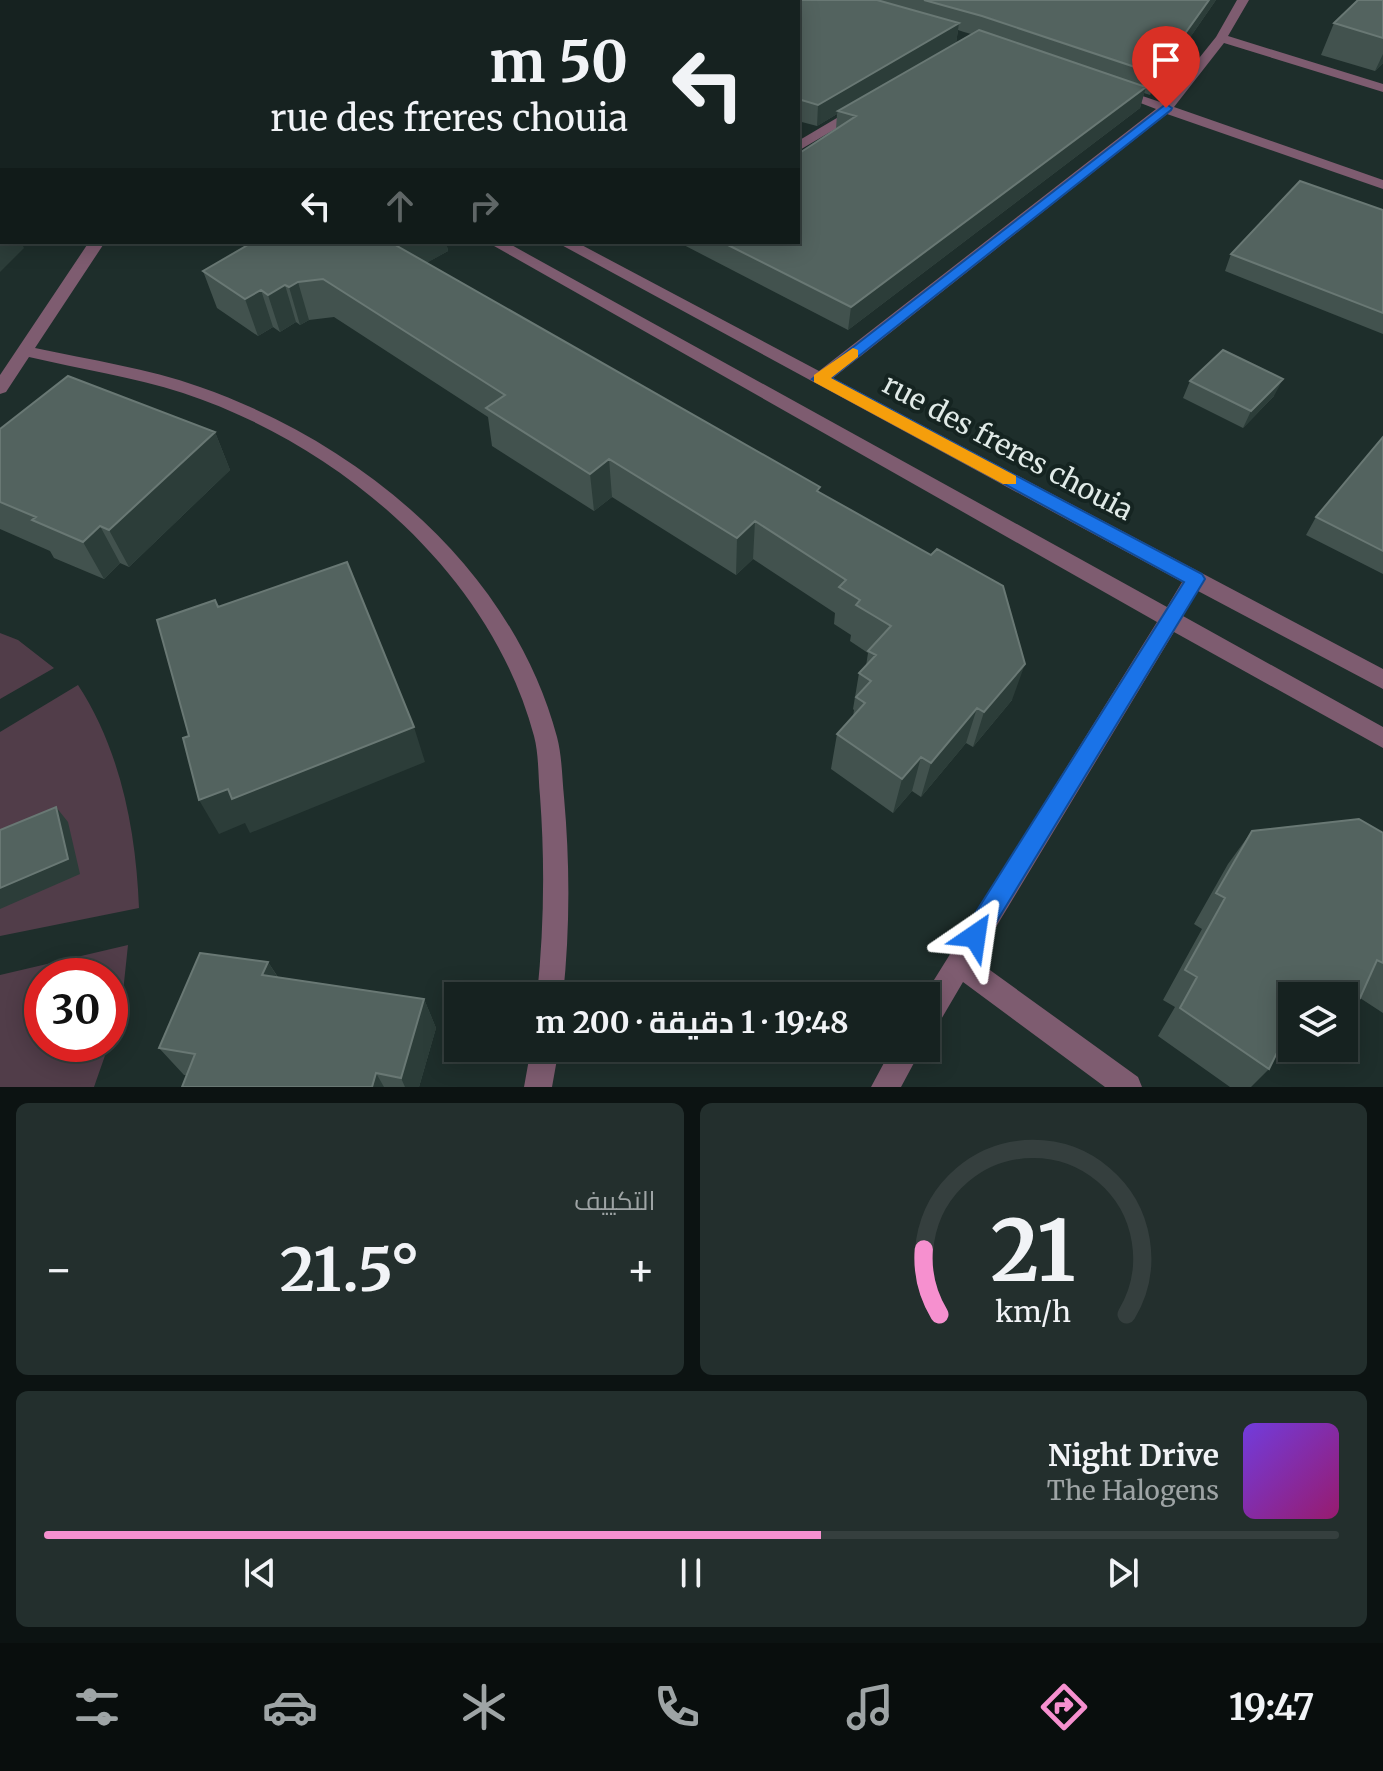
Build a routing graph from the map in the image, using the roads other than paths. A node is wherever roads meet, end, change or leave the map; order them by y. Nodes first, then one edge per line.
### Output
1 (1243, 0) edge
2 (1221, 38) junction
3 (1107, 88) edge
4 (1383, 88) edge
5 (866, 107) edge
6 (1166, 108) junction
7 (800, 146) edge
8 (1383, 185) edge
9 (96, 244) edge
10 (499, 244) edge
11 (568, 244) edge
12 (25, 351) junction
13 (820, 379) junction
14 (0, 388) edge
15 (1195, 579) junction
16 (1170, 619) junction
17 (1383, 680) edge
18 (1383, 738) edge
19 (958, 963) junction
20 (552, 982) edge
21 (940, 994) edge
22 (542, 1062) edge
23 (900, 1062) edge
24 (538, 1087) edge
25 (885, 1087) edge
26 (1128, 1087) edge

1 - 2 street
2 - 4 street
2 - 6 street
3 - 6 street
5 - 7 street
6 - 8 street
6 - 13 street
9 - 12 street
10 - 16 street
11 - 13 street, rue des freres chouia
12 - 14 street
12 - 20 street
13 - 15 street, rue des freres chouia
15 - 16 street
15 - 17 street, rue des freres chouia
16 - 18 street
16 - 19 street
19 - 21 street
19 - 26 street
22 - 24 street
23 - 25 street

